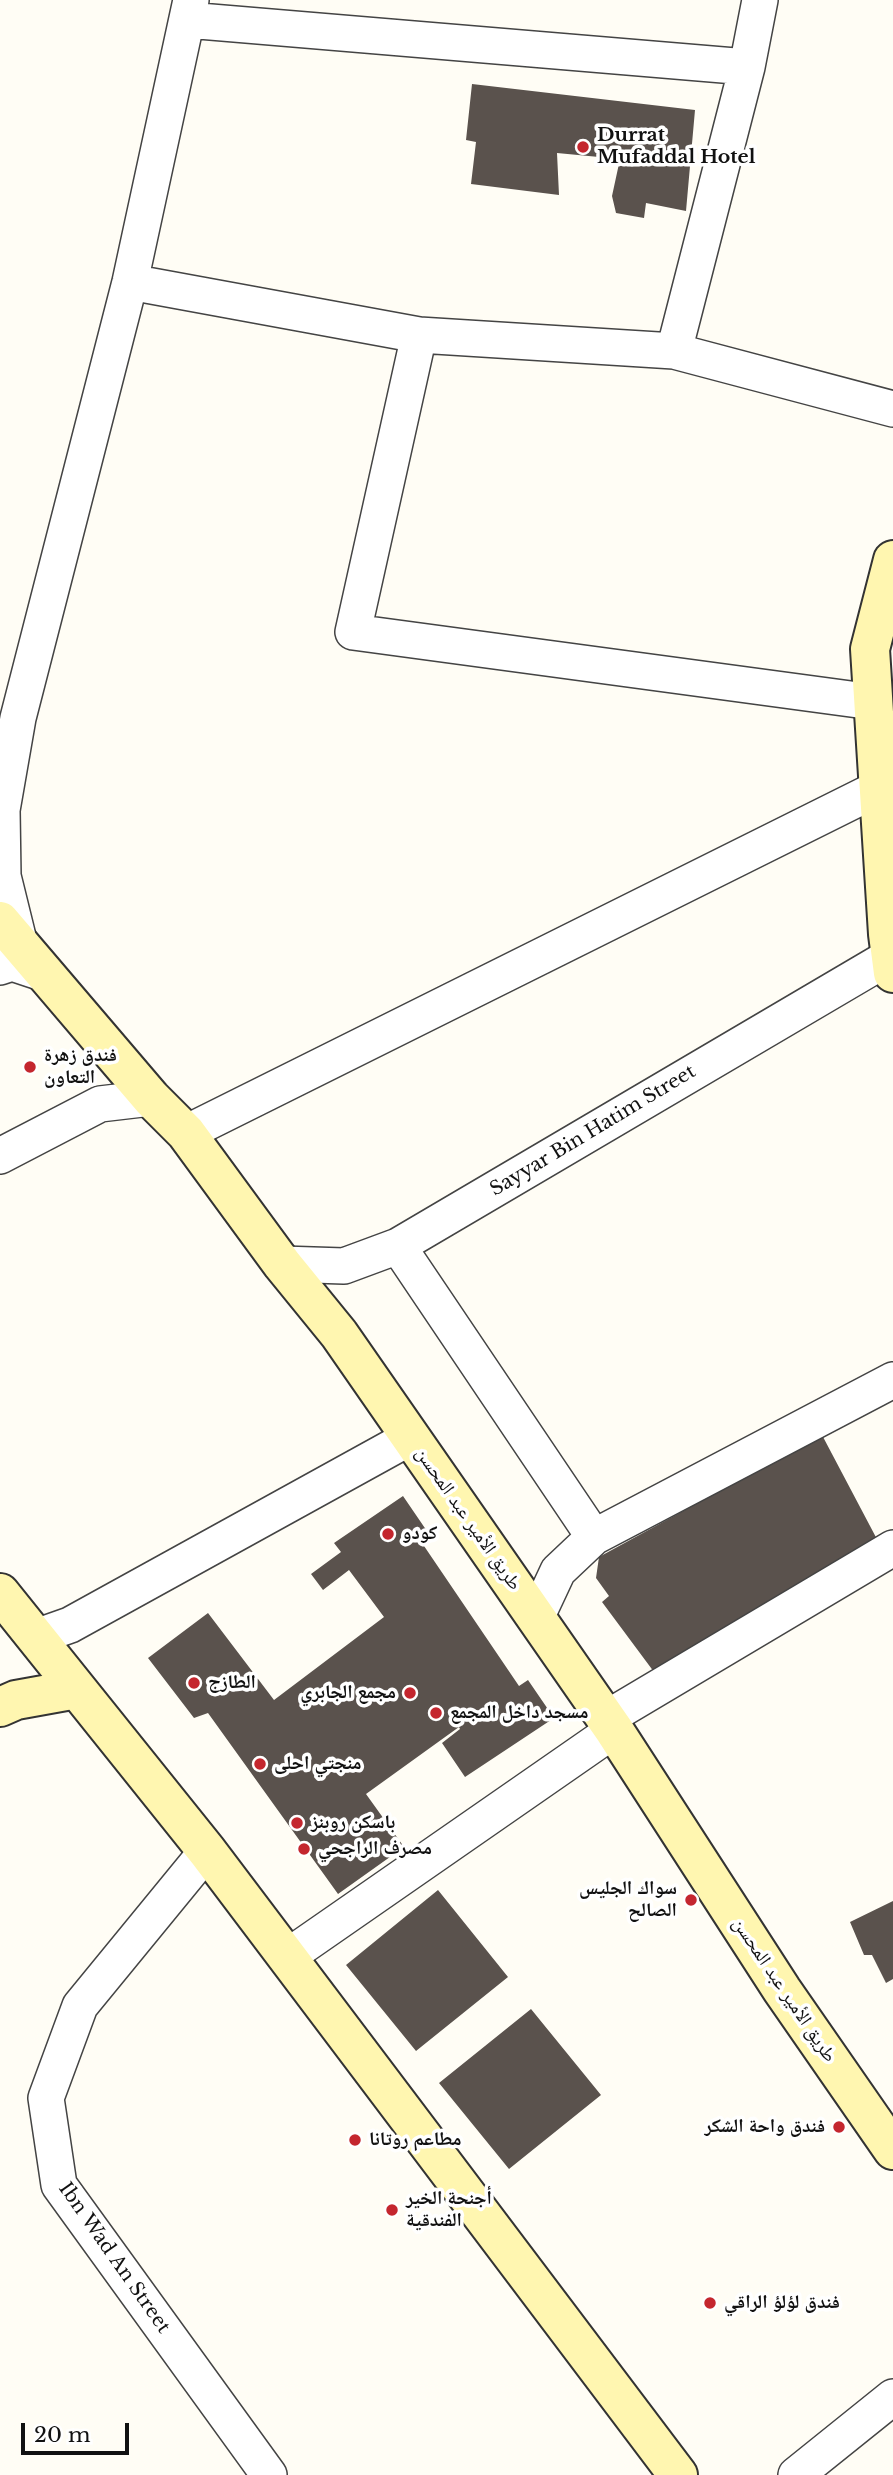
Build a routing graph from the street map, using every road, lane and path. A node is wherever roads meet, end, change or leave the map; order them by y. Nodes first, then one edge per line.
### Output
1 (760, 0) edge
2 (189, 10) edge
3 (747, 67) junction
4 (130, 282) junction
5 (419, 335) junction
6 (674, 351) junction
7 (893, 409) edge
8 (893, 560) edge
9 (873, 702) junction
10 (9, 729) edge
11 (879, 788) junction
12 (7, 945) edge
13 (892, 965) edge
14 (151, 1098) junction
15 (186, 1133) junction
16 (0, 1156) edge
17 (398, 1246) junction
18 (282, 1264) junction
19 (893, 1380) edge
20 (411, 1437) junction
21 (594, 1537) junction
22 (893, 1548) edge
23 (0, 1593) edge
24 (536, 1618) junction
25 (36, 1637) junction
26 (77, 1689) junction
27 (0, 1707) edge
28 (610, 1724) junction
29 (207, 1851) junction
30 (287, 1957) junction
31 (893, 2150) edge
32 (893, 2397) edge
33 (269, 2475) edge
34 (678, 2475) edge
35 (796, 2475) edge

1 - 3 street
2 - 3 street
2 - 4 street
3 - 6 street
4 - 5 street
4 - 10 street
5 - 6 street
5 - 9 street
6 - 7 street
8 - 9 main road
9 - 11 main road
10 - 12 street
11 - 13 main road
11 - 15 street
12 - 14 main road, طريق الأمير عبد المحسن
13 - 17 street, Sayyar Bin Hatim Street
14 - 15 main road, طريق الأمير عبد المحسن
14 - 16 street
15 - 18 main road, طريق الأمير عبد المحسن
17 - 18 street, Sayyar Bin Hatim Street
17 - 21 street
18 - 20 main road, طريق الأمير عبد المحسن
19 - 21 street
20 - 24 main road, طريق الأمير عبد المحسن
20 - 25 street
21 - 24 street
22 - 28 street
23 - 25 main road
24 - 28 main road, طريق الأمير عبد المحسن
25 - 26 main road
26 - 27 main road
26 - 29 main road
28 - 30 street
28 - 31 main road, طريق الأمير عبد المحسن
29 - 30 main road
29 - 33 street, Ibn Wad An Street
30 - 34 main road
32 - 35 street

